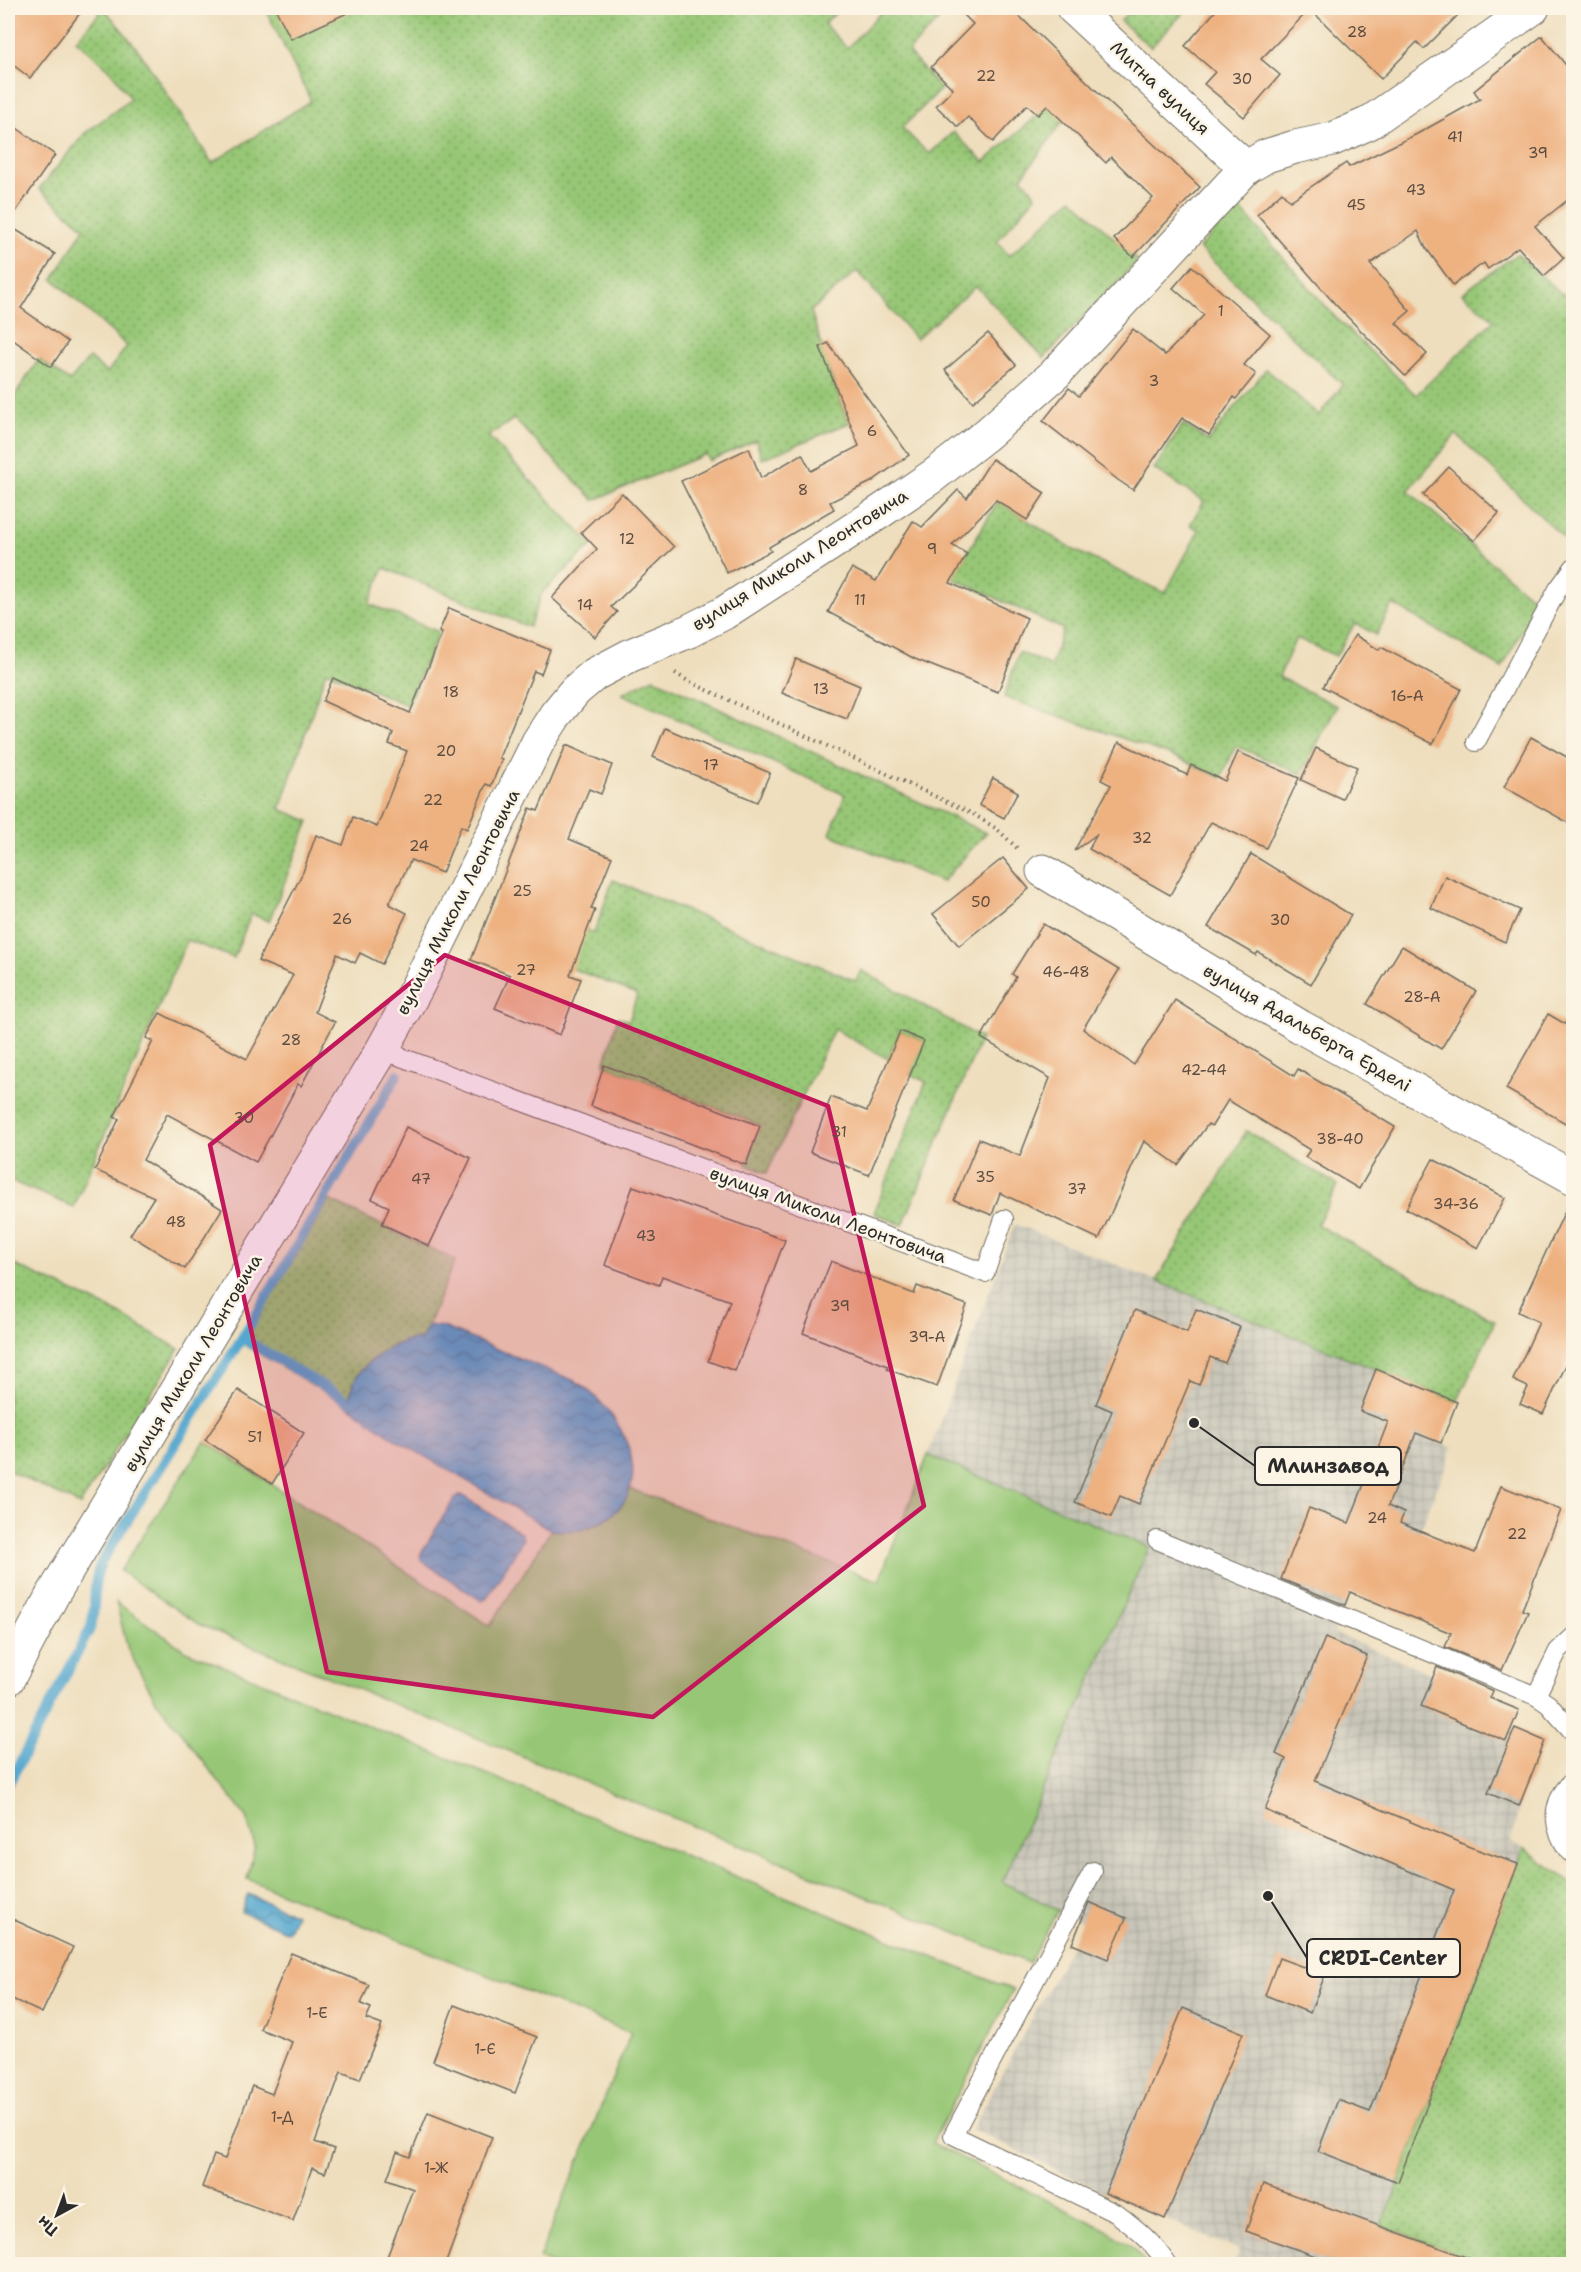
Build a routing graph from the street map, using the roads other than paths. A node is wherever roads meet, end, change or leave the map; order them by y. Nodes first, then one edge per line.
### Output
1 (1073, 8) edge
2 (1533, 8) edge
3 (1246, 168) junction
4 (1574, 567) edge
5 (1476, 742) dead end
6 (1044, 871) road end
7 (382, 1050) junction
8 (1574, 1178) edge
9 (1004, 1220) dead end
10 (1157, 1540) dead end
11 (1574, 1636) edge
12 (8, 1679) edge
13 (1536, 1696) junction
14 (1574, 1733) edge
15 (1574, 1790) edge
16 (1574, 1846) edge
17 (1093, 1871) dead end
18 (1167, 2265) edge

1 - 3 street, Митна вулиця
2 - 3 street, вулиця Миколи Леонтовича
3 - 7 street, вулиця Миколи Леонтовича
4 - 5 lane
6 - 8 street, вулиця Адальберта Ерделі
7 - 9 lane, вулиця Миколи Леонтовича
7 - 12 street, вулиця Миколи Леонтовича
10 - 13 lane
11 - 13 lane
13 - 14 lane
15 - 16 street
17 - 18 lane

